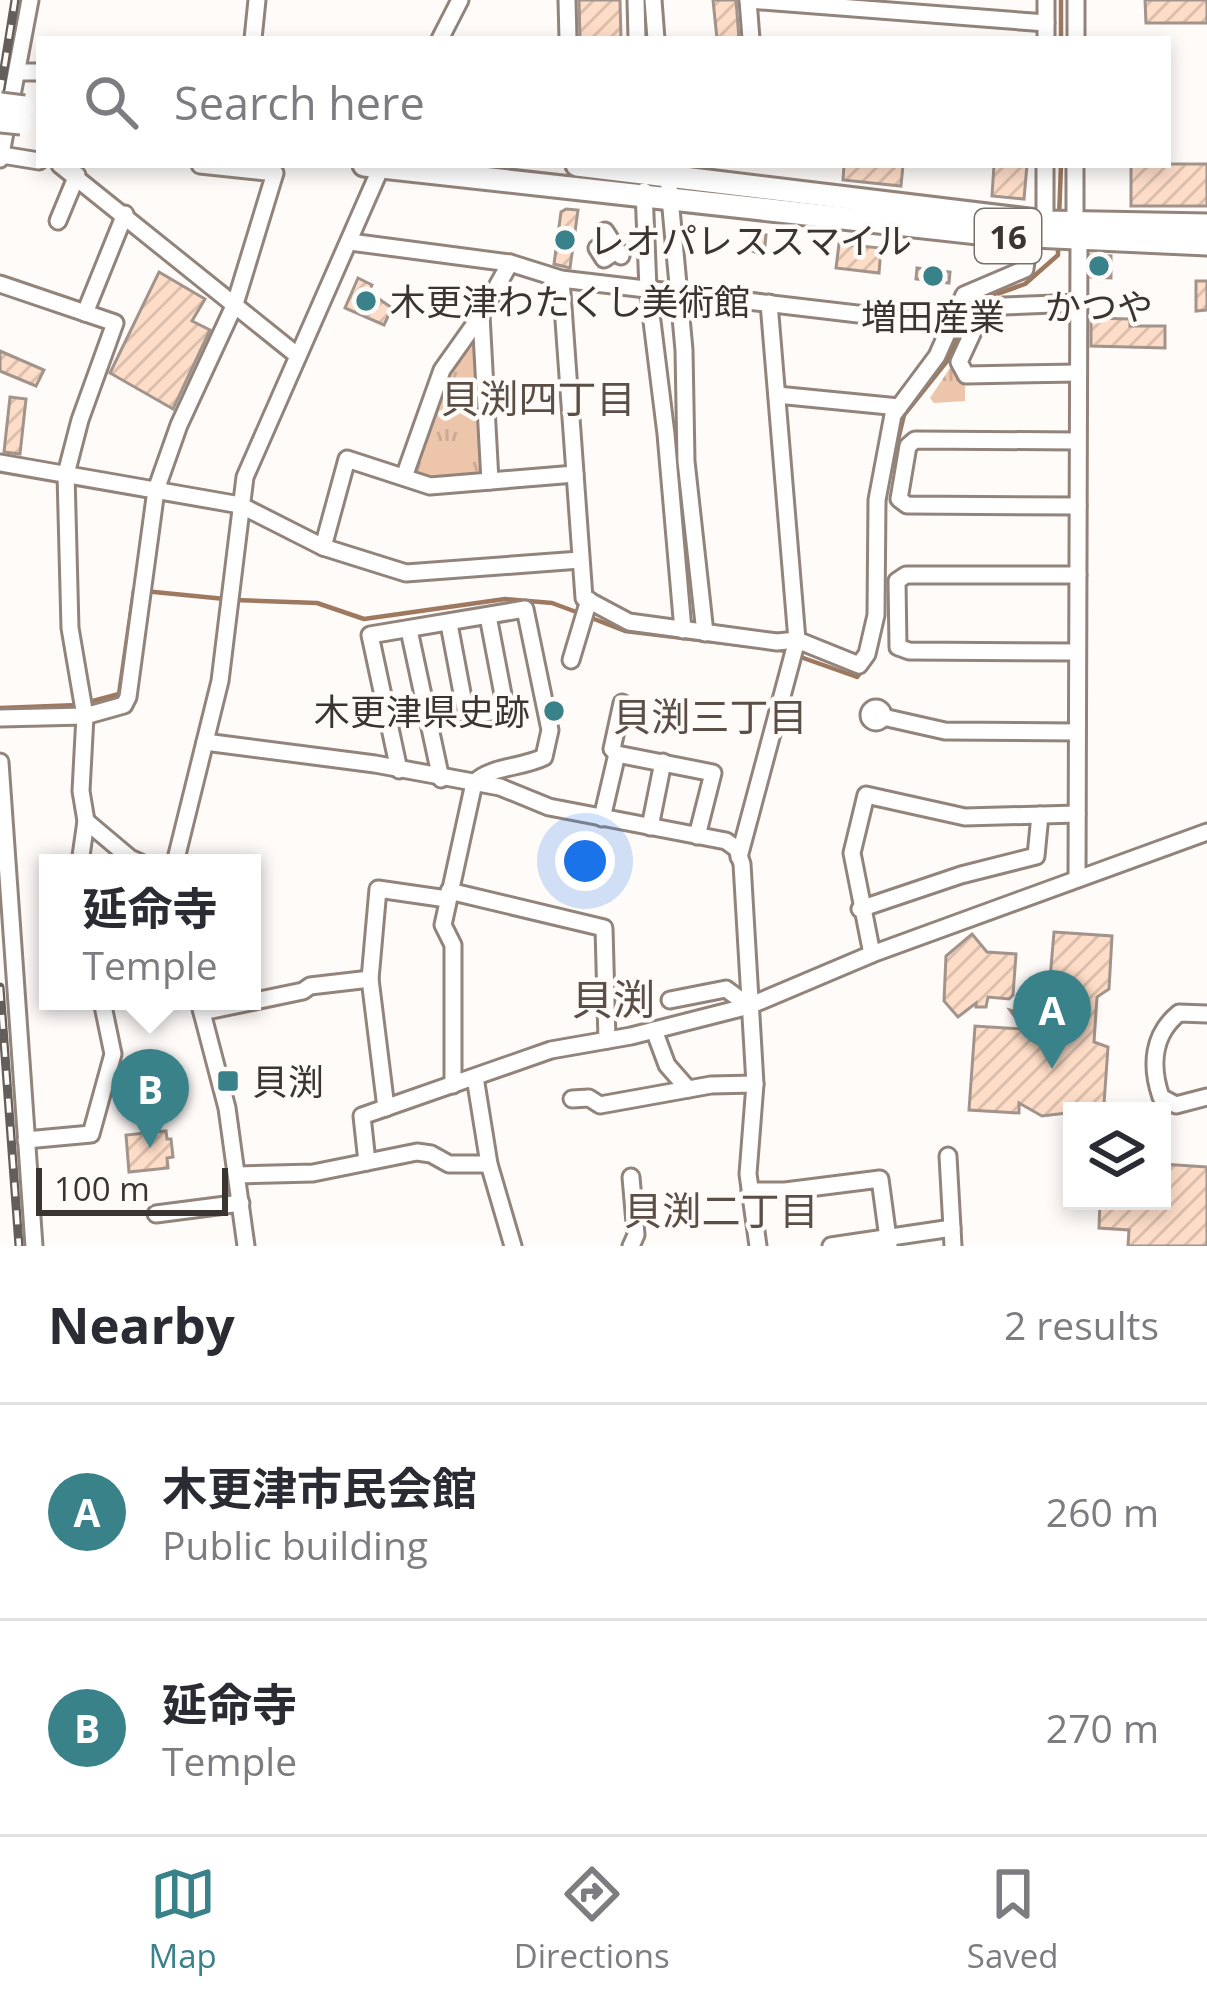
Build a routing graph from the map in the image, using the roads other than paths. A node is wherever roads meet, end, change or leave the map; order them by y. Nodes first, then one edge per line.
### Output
1 (30, 0) edge
2 (257, 0) edge
3 (460, 0) edge
4 (567, 0) edge
5 (635, 0) edge
6 (652, 0) edge
7 (748, 0) edge
8 (1046, 0) edge
9 (1076, 0) edge
10 (883, 5) edge
11 (1046, 31) edge
12 (253, 36) edge
13 (442, 36) edge
14 (568, 36) edge
15 (637, 36) edge
16 (656, 36) edge
17 (751, 36) edge
18 (1076, 36) edge
19 (18, 71) junction
20 (36, 72) edge
21 (0, 104) edge
22 (24, 117) edge
23 (1, 158) edge
24 (36, 161) edge
25 (65, 168) edge
26 (228, 168) edge
27 (375, 168) edge
28 (393, 168) edge
29 (1045, 168) edge
30 (1076, 168) edge
31 (643, 169) edge
32 (667, 170) edge
33 (77, 175) junction
34 (644, 197) junction
35 (670, 200) junction
36 (125, 214) junction
37 (58, 221) dead end
38 (1207, 224) edge
39 (1037, 230) junction
40 (605, 231) dead end
41 (1077, 231) junction
42 (350, 242) junction
43 (1207, 244) edge
44 (597, 248) dead end
45 (510, 263) junction
46 (561, 279) junction
47 (0, 284) edge
48 (648, 289) junction
49 (677, 292) junction
50 (769, 303) junction
51 (1078, 303) junction
52 (235, 304) junction
53 (85, 313) junction
54 (481, 315) junction
55 (951, 325) junction
56 (298, 356) junction
57 (1078, 374) junction
58 (777, 395) junction
59 (899, 407) junction
60 (1077, 441) junction
61 (0, 463) edge
62 (66, 474) junction
63 (574, 474) junction
64 (404, 477) junction
65 (490, 481) junction
66 (156, 490) junction
67 (240, 505) junction
68 (1078, 506) junction
69 (322, 547) junction
70 (580, 560) junction
71 (1078, 575) junction
72 (589, 600) junction
73 (488, 616) junction
74 (449, 624) junction
75 (409, 630) junction
76 (683, 630) junction
77 (705, 633) junction
78 (797, 640) junction
79 (1077, 652) junction
80 (571, 660) dead end
81 (622, 704) dead end
82 (86, 716) junction
83 (883, 717) dead end
84 (0, 718) edge
85 (1077, 732) junction
86 (205, 742) junction
87 (617, 754) junction
88 (0, 762) edge
89 (663, 762) junction
90 (399, 770) junction
91 (441, 779) junction
92 (474, 783) junction
93 (1077, 814) junction
94 (1040, 815) junction
95 (602, 818) junction
96 (86, 820) junction
97 (650, 827) junction
98 (1207, 832) edge
99 (697, 836) junction
100 (81, 854) edge
101 (129, 854) edge
102 (177, 854) edge
103 (740, 856) junction
104 (1077, 877) junction
105 (448, 895) junction
106 (860, 908) junction
107 (872, 954) junction
108 (370, 979) junction
109 (261, 997) edge
110 (670, 1000) dead end
111 (749, 1006) junction
112 (104, 1010) edge
113 (202, 1010) edge
114 (1207, 1014) edge
115 (654, 1030) junction
116 (607, 1040) junction
117 (475, 1077) junction
118 (754, 1084) junction
119 (453, 1085) junction
120 (688, 1089) junction
121 (1207, 1097) edge
122 (572, 1099) dead end
123 (386, 1108) junction
124 (26, 1140) junction
125 (948, 1156) dead end
126 (367, 1162) junction
127 (489, 1163) junction
128 (238, 1175) junction
129 (631, 1177) dead end
130 (750, 1191) junction
131 (241, 1202) junction
132 (156, 1214) dead end
133 (952, 1237) edge
134 (889, 1242) edge
135 (33, 1243) edge
136 (246, 1246) edge
137 (513, 1246) edge
138 (631, 1246) edge
139 (758, 1246) edge
140 (831, 1246) edge

1 - 19 street
2 - 12 street
3 - 13 street
4 - 14 street
5 - 15 street
6 - 16 street
7 - 10 street
7 - 17 street
8 - 11 street
9 - 18 street
10 - 11 street
19 - 20 street
19 - 23 street
21 - 22 highway, bridge
23 - 24 street
25 - 33 street
26 - 52 street
27 - 42 street
28 - 34 highway, 16
29 - 39 street
30 - 41 street
31 - 32 highway, 16
31 - 34 street
32 - 35 street
32 - 39 highway, 16
33 - 36 street
33 - 37 street
34 - 35 highway, 16
34 - 48 street
35 - 39 highway, 16
35 - 49 street
36 - 52 street
36 - 53 street
38 - 41 highway, 16
39 - 41 highway, 16
39 - 55 street
40 - 44 street
41 - 43 highway, 16
41 - 51 street
42 - 45 street
42 - 56 street
45 - 46 street
45 - 54 street
46 - 48 street
46 - 63 street
47 - 53 street
48 - 49 street
48 - 76 street
49 - 50 street
49 - 77 street
50 - 55 street
50 - 58 street
51 - 57 street
51 - 57 street
52 - 56 street
52 - 66 street
53 - 62 street
54 - 64 street
54 - 65 street
55 - 59 street
56 - 67 street
57 - 60 street
58 - 59 street
58 - 78 street
59 - 78 street
60 - 68 street
60 - 68 street
61 - 62 street
62 - 66 street
62 - 82 street
63 - 65 street
63 - 70 street
64 - 65 street
64 - 69 street
66 - 67 street
66 - 82 street
67 - 69 street
67 - 86 street
68 - 71 street
69 - 70 street
70 - 72 street
71 - 79 street
71 - 79 street
72 - 76 street
72 - 80 street
73 - 74 street
73 - 74 street
73 - 92 street
74 - 75 street
75 - 90 street
75 - 91 street
76 - 77 street
77 - 78 street
78 - 103 street
79 - 85 street
81 - 87 street
82 - 84 street
82 - 96 street
83 - 85 street
85 - 93 street
86 - 90 street
86 - 102 street
87 - 89 street
87 - 95 street
88 - 124 street
89 - 97 street
89 - 99 street
90 - 91 street
91 - 92 street
92 - 95 street
92 - 105 street
93 - 94 street
93 - 104 street
94 - 106 street
94 - 106 street
95 - 97 street
96 - 100 street
96 - 101 street
97 - 99 street
98 - 104 street
99 - 103 street
103 - 111 street
104 - 107 street
105 - 108 street
105 - 116 street
105 - 119 street
106 - 107 street
107 - 111 street
108 - 109 street
108 - 123 street
110 - 111 street
111 - 115 street
111 - 118 street
112 - 124 street
113 - 128 street
114 - 121 street
115 - 116 street
115 - 120 street
116 - 117 street
117 - 119 street
117 - 127 street
118 - 120 street
118 - 130 street
119 - 123 street
120 - 122 street
123 - 126 street
124 - 135 street
125 - 133 street
126 - 127 street
126 - 128 street
127 - 137 street
128 - 131 street
129 - 138 street
130 - 134 street
130 - 139 street
131 - 132 street
131 - 136 street
133 - 134 street
134 - 140 street

